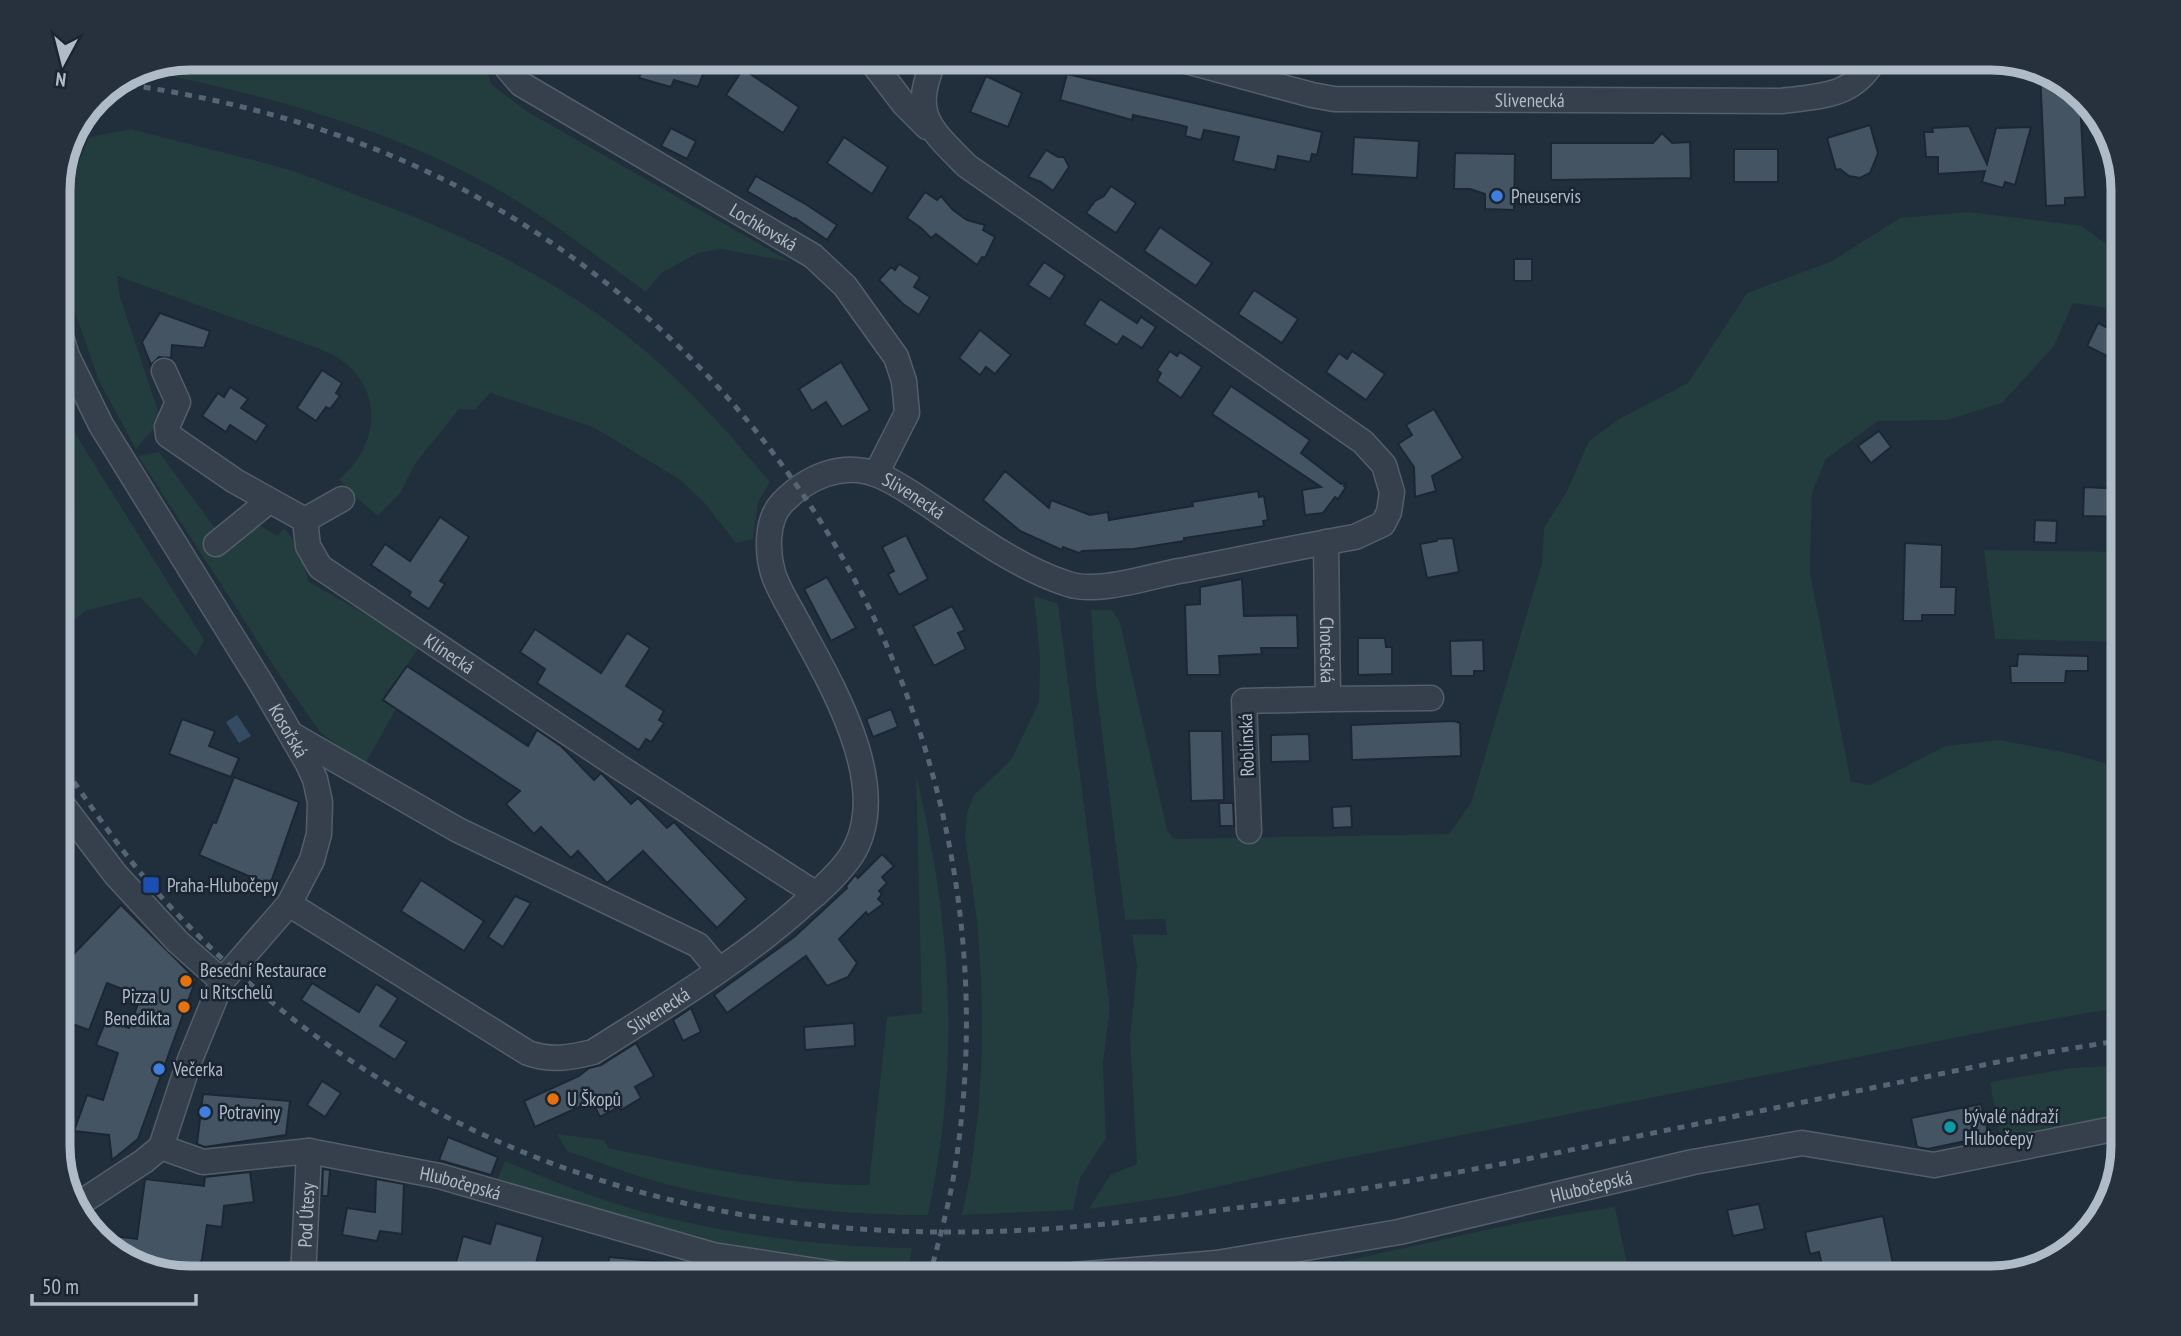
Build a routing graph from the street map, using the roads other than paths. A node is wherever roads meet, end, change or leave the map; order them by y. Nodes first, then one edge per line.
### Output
1 (509, 70) edge
2 (878, 70) edge
3 (929, 70) edge
4 (1219, 70) edge
5 (1869, 70) edge
6 (936, 135) junction
7 (70, 362) edge
8 (164, 371) dead end
9 (876, 474) junction
10 (342, 499) dead end
11 (269, 501) junction
12 (306, 520) junction
13 (1326, 542) junction
14 (216, 544) dead end
15 (1431, 698) dead end
16 (1328, 699) junction
17 (290, 733) junction
18 (70, 815) edge
19 (1249, 831) dead end
20 (816, 894) junction
21 (289, 904) junction
22 (719, 970) junction
23 (222, 981) junction
24 (2111, 1129) edge
25 (161, 1147) junction
26 (309, 1151) junction
27 (83, 1201) edge
28 (304, 1266) edge
29 (784, 1266) edge
30 (1181, 1266) edge

1 - 9 street, Lochkovská
2 - 6 street
3 - 6 street, Slivenecká
4 - 5 street, Slivenecká
6 - 13 street, Slivenecká
7 - 17 street, Kosořská
8 - 11 street
9 - 13 street, Slivenecká
9 - 20 street, Slivenecká
10 - 12 street
11 - 12 street
11 - 14 street
12 - 20 street, Klínecká
13 - 16 street, Chotečská
15 - 16 street, Chotečská
16 - 19 street, Roblínská
17 - 21 street, Kosořská
17 - 22 street
18 - 23 street
20 - 22 street, Slivenecká
21 - 22 street, Slivenecká
21 - 23 street, Kosořská
23 - 25 street, Kosořská
24 - 30 street, Hlubočepská
25 - 26 street, Hlubočepská
25 - 27 street
26 - 28 street, Pod Útesy
26 - 29 street, Hlubočepská

